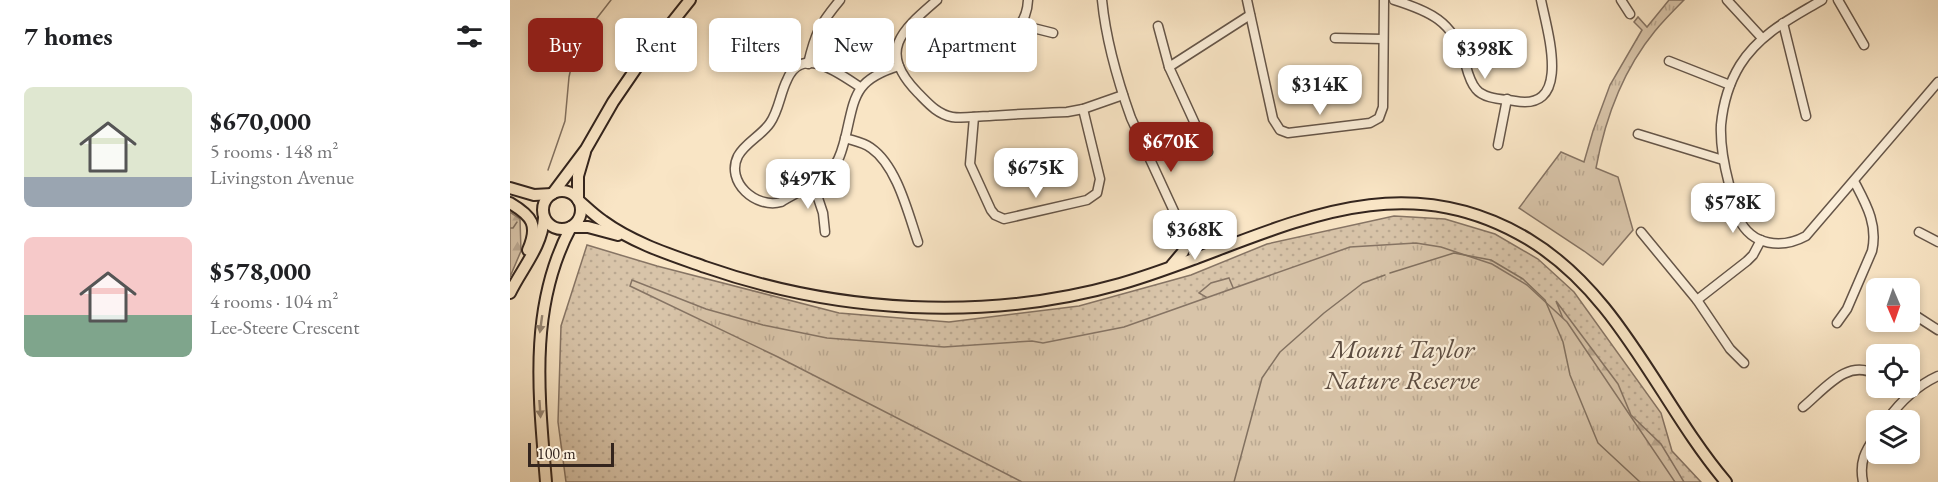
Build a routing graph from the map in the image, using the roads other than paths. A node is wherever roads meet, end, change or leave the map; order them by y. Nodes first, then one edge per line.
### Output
1 (690, 0) edge
2 (840, 0) edge
3 (937, 0) edge
4 (1028, 0) edge
5 (1102, 0) edge
6 (1247, 0) edge
7 (1384, 0) edge
8 (1394, 0) edge
9 (1541, 0) edge
10 (1621, 0) edge
11 (1727, 0) edge
12 (1822, 0) edge
13 (1838, 0) edge
14 (1630, 14) dead end
15 (1250, 15) junction
16 (1024, 18) edge
17 (1783, 23) junction
18 (1158, 26) dead end
19 (1037, 28) edge
20 (1053, 33) dead end
21 (1335, 38) dead end
22 (1762, 38) junction
23 (1383, 39) junction
24 (1864, 45) dead end
25 (1669, 61) dead end
26 (808, 64) junction
27 (898, 66) junction
28 (1169, 67) junction
29 (1938, 82) edge
30 (1730, 85) junction
31 (860, 87) junction
32 (1123, 95) junction
33 (1507, 99) junction
34 (1083, 109) junction
35 (1806, 116) dead end
36 (974, 117) junction
37 (1638, 134) dead end
38 (845, 138) junction
39 (1498, 145) dead end
40 (586, 149) junction
41 (1208, 152) dead end
42 (1723, 160) junction
43 (1854, 181) junction
44 (813, 183) junction
45 (510, 188) edge
46 (552, 193) junction
47 (510, 196) edge
48 (578, 200) junction
49 (510, 203) edge
50 (544, 218) junction
51 (571, 227) junction
52 (825, 232) dead end
53 (1641, 232) dead end
54 (1919, 232) dead end
55 (631, 238) junction
56 (1186, 238) junction
57 (1761, 240) junction
58 (918, 242) dead end
59 (1938, 242) edge
60 (1196, 259) junction
61 (524, 268) junction
62 (1170, 268) junction
63 (510, 293) edge
64 (1698, 300) junction
65 (1920, 318) edge
66 (1837, 323) dead end
67 (1938, 330) edge
68 (1744, 363) dead end
69 (1866, 371) edge
70 (1938, 376) edge
71 (1920, 385) edge
72 (1905, 398) edge
73 (1803, 407) dead end
74 (1895, 410) edge
75 (1866, 452) edge
76 (546, 482) edge
77 (1726, 482) edge
78 (1863, 482) edge

1 - 40 main road
2 - 26 street
3 - 27 street
4 - 16 street
5 - 32 street
6 - 15 street
7 - 23 street
8 - 33 street
9 - 33 street
10 - 14 street
11 - 22 street
12 - 17 street
13 - 24 street
15 - 23 street
15 - 28 street
17 - 22 street
17 - 35 street
18 - 28 street
19 - 20 street
21 - 23 street
22 - 30 street
25 - 30 street
26 - 31 street
26 - 44 street
27 - 31 street
27 - 36 street
28 - 41 street
29 - 43 street
30 - 42 street
31 - 38 street
32 - 34 street
32 - 56 street
33 - 39 street
34 - 36 street
34 - 36 street
37 - 42 street
38 - 44 street
38 - 58 street
40 - 46 main road
40 - 48 main road
42 - 57 street
43 - 57 street
43 - 66 street
44 - 52 street
45 - 46 main road
46 - 48 main road
46 - 50 main road
47 - 50 main road
48 - 51 main road
48 - 55 main road
49 - 61 main road
50 - 51 main road
50 - 61 main road
51 - 55 main road
51 -> 76 main road
53 - 64 street
54 - 59 street
55 - 62 main road
56 - 60 street
56 - 62 main road
57 - 64 street
60 - 62 main road
60 - 77 main road
61 - 63 main road
64 - 68 street
65 - 67 street
69 - 73 street
70 - 71 street
72 - 74 street
75 - 78 street

